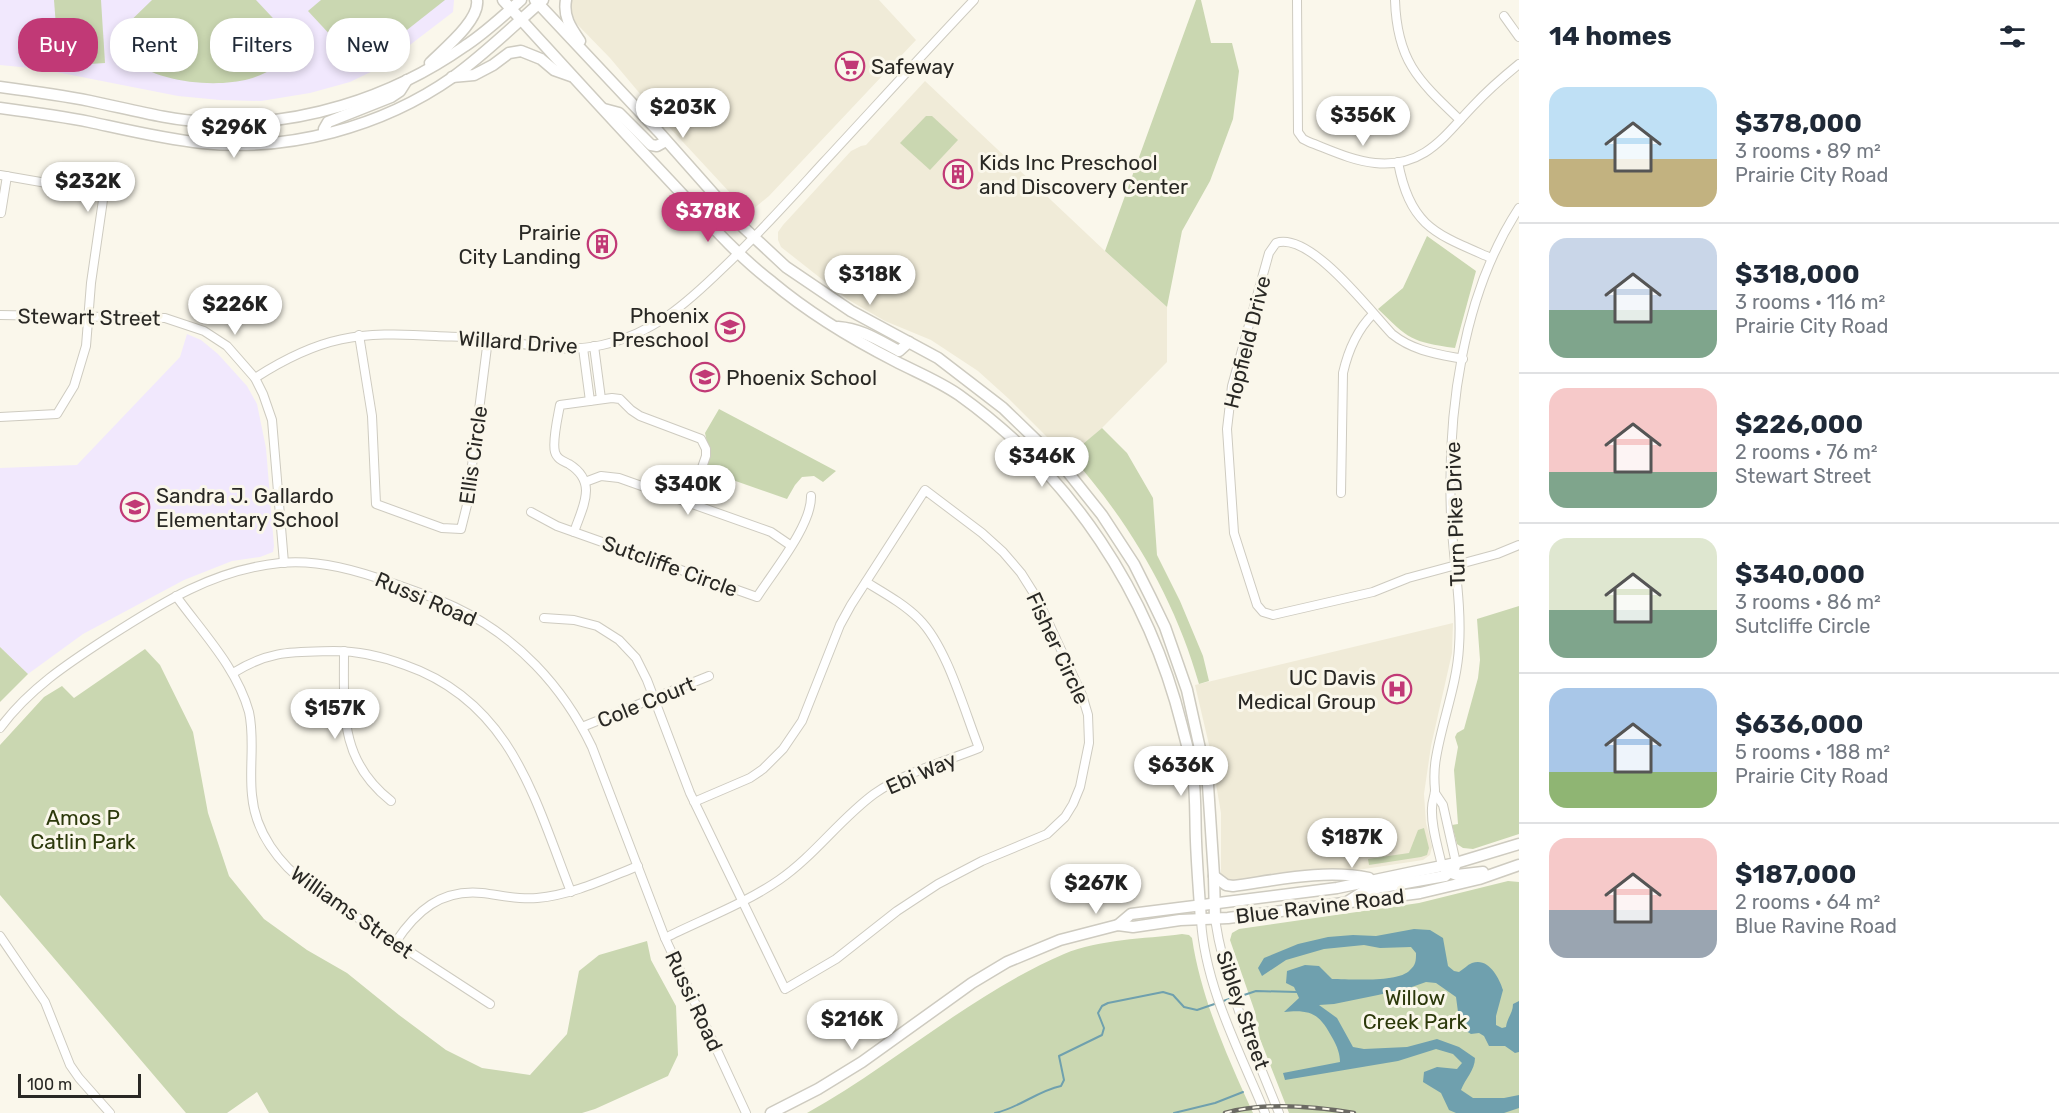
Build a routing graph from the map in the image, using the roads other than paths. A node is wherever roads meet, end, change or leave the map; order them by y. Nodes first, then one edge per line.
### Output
1 (477, 0) edge
2 (503, 0) edge
3 (521, 0) edge
4 (566, 0) edge
5 (974, 0) edge
6 (1297, 0) edge
7 (1395, 0) edge
8 (539, 1) edge
9 (511, 9) junction
10 (1504, 16) dead end
11 (521, 19) junction
12 (1519, 37) edge
13 (592, 62) junction
14 (1519, 64) edge
15 (419, 74) junction
16 (452, 77) junction
17 (573, 78) junction
18 (408, 80) junction
19 (0, 87) edge
20 (0, 108) edge
21 (601, 108) junction
22 (1460, 120) junction
23 (324, 134) junction
24 (666, 141) junction
25 (1398, 162) junction
26 (3, 176) edge
27 (1519, 208) edge
28 (1, 213) edge
29 (754, 237) junction
30 (739, 253) junction
31 (1491, 258) junction
32 (1373, 314) junction
33 (0, 315) edge
34 (89, 315) junction
35 (835, 327) junction
36 (359, 335) junction
37 (488, 339) junction
38 (909, 342) junction
39 (594, 346) junction
40 (583, 348) junction
41 (1463, 359) junction
42 (255, 378) junction
43 (602, 399) junction
44 (590, 401) junction
45 (0, 417) edge
46 (585, 482) junction
47 (1341, 493) dead end
48 (811, 496) dead end
49 (690, 502) junction
50 (531, 512) dead end
51 (574, 532) junction
52 (790, 545) junction
53 (1519, 545) edge
54 (284, 563) junction
55 (1455, 566) junction
56 (866, 582) junction
57 (176, 596) junction
58 (544, 618) dead end
59 (344, 651) junction
60 (233, 673) junction
61 (710, 676) dead end
62 (654, 699) junction
63 (582, 727) junction
64 (0, 728) edge
65 (1435, 794) junction
66 (392, 801) dead end
67 (694, 802) junction
68 (1519, 844) edge
69 (1456, 863) junction
70 (1519, 865) edge
71 (638, 866) junction
72 (1446, 870) junction
73 (1500, 873) junction
74 (1215, 876) junction
75 (1519, 876) edge
76 (1374, 879) junction
77 (571, 892) junction
78 (742, 900) junction
79 (1214, 904) junction
80 (1345, 904) junction
81 (1200, 906) junction
82 (1215, 919) junction
83 (1201, 920) junction
84 (1118, 925) junction
85 (0, 936) edge
86 (665, 938) junction
87 (395, 943) junction
88 (490, 1004) dead end
89 (110, 1113) edge
90 (746, 1113) edge
91 (771, 1113) edge
92 (1265, 1113) edge
93 (1279, 1113) edge

1 - 15 main road
2 - 9 main road, Sibley Street
3 - 9 main road
4 - 13 main road
5 - 29 street, Willard Drive
6 - 25 street
7 - 22 street
8 - 11 main road
8 - 13 main road
9 - 11 main road, Sibley Street
9 - 15 main road
10 - 12 street
11 - 16 main road
11 - 17 main road, Sibley Street
13 - 24 main road, Sibley Street
14 - 22 street
15 - 18 main road
16 - 17 main road
16 - 23 main road
17 - 21 main road, Sibley Street
18 - 19 main road
18 - 23 main road
20 - 23 main road
21 - 24 main road
21 - 30 main road, Sibley Street
22 - 25 street
24 - 29 main road, Sibley Street
25 - 31 street
26 - 28 street
26 - 34 street
27 - 31 street, Turn Pike Drive
29 - 30 street, Willard Drive
29 - 38 main road, Sibley Street
30 - 35 main road, Sibley Street
30 - 39 street, Willard Drive
31 - 41 street, Turn Pike Drive
32 - 41 street, Hopfield Drive
32 - 47 street
32 - 55 street, Hopfield Drive
33 - 34 street, Stewart Street
34 - 42 street, Stewart Street
34 - 45 street
35 - 38 main road
35 - 81 main road, Sibley Street
36 - 37 street, Willard Drive
36 - 37 street, Ellis Circle
36 - 42 street, Willard Drive
37 - 40 street, Willard Drive
38 - 74 main road, Sibley Street
39 - 40 street, Willard Drive
39 - 43 street
40 - 44 street
41 - 55 street, Turn Pike Drive
42 - 54 street, Stewart Street
43 - 44 street
43 - 49 street
44 - 46 street
46 - 49 street
46 - 51 street, Sutcliffe Circle
48 - 52 street
49 - 52 street
50 - 51 street
51 - 52 street, Sutcliffe Circle
53 - 55 street
54 - 57 street, Russi Road
54 - 63 street, Russi Road
55 - 65 street, Turn Pike Drive
56 - 67 street, Fisher Circle
56 - 78 street, Ebi Way
56 - 78 street, Fisher Circle
57 - 60 street, Williams Street
57 - 64 street, Russi Road
58 - 62 street, Fisher Circle
59 - 60 street
59 - 66 street
59 - 77 street
60 - 87 street, Williams Street
61 - 62 street, Cole Court
62 - 63 street, Cole Court
62 - 67 street, Fisher Circle
63 - 71 street, Russi Road
65 - 69 street, Turn Pike Drive
65 - 72 street, Turn Pike Drive
67 - 78 street, Fisher Circle
68 - 69 main road, Blue Ravine Road
69 - 72 main road, Blue Ravine Road
70 - 73 main road, Blue Ravine Road
71 - 77 street
71 - 86 street, Russi Road
72 - 73 main road
72 - 76 main road, Blue Ravine Road
72 - 80 main road
73 - 75 main road
73 - 80 main road, Blue Ravine Road
74 - 76 main road
74 - 79 main road, Sibley Street
76 - 79 main road, Blue Ravine Road
77 - 87 street
78 - 86 street, Ebi Way
79 - 81 main road, Blue Ravine Road
79 - 82 main road, Sibley Street
80 - 82 main road, Blue Ravine Road
81 - 83 main road, Sibley Street
81 - 84 main road, Blue Ravine Road
82 - 83 main road, Blue Ravine Road
82 - 93 street, Sibley Street
83 - 84 main road, Blue Ravine Road
83 - 92 street, Sibley Street
84 - 91 main road, Blue Ravine Road
85 - 89 street
86 - 90 street, Russi Road
87 - 88 street, Williams Street

